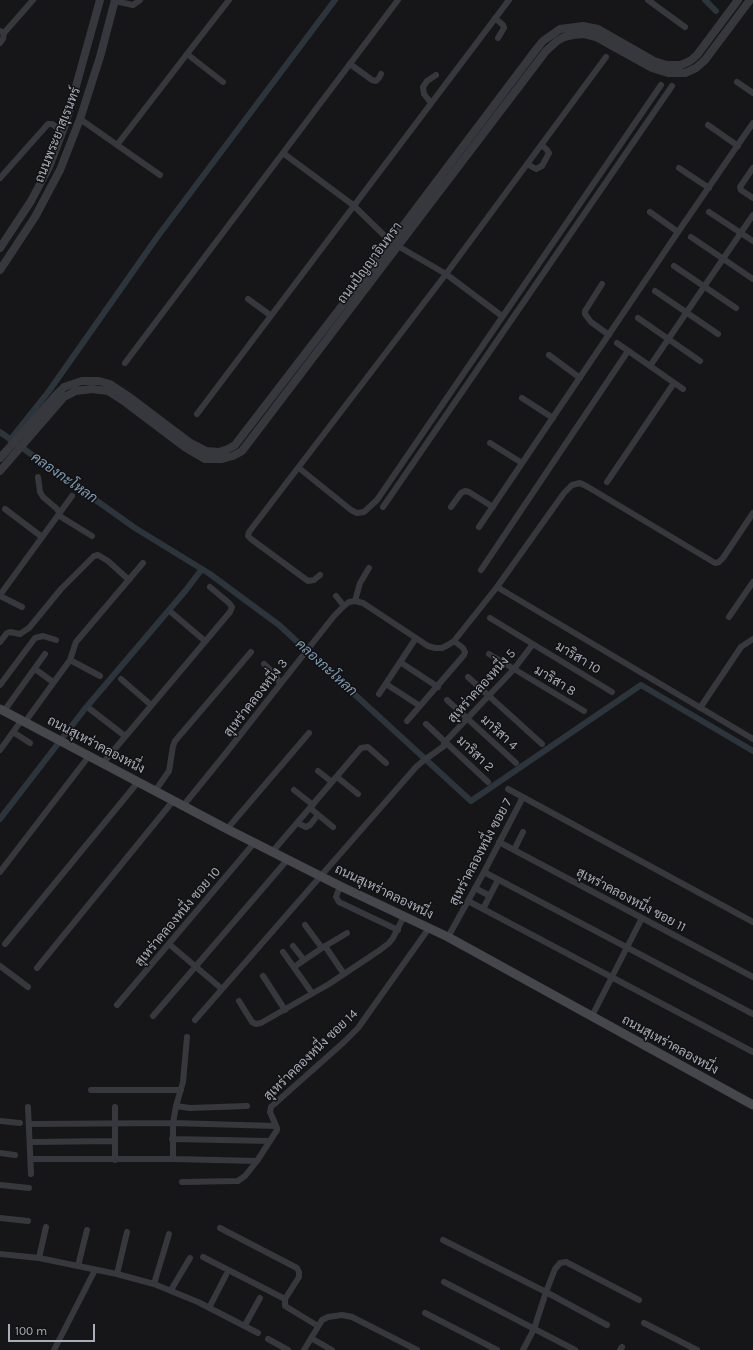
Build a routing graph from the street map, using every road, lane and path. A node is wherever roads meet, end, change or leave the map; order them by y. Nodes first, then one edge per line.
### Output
1 (33, 0) edge
2 (100, 0) edge
3 (140, 0) edge
4 (229, 0) edge
5 (398, 0) edge
6 (509, 0) edge
7 (648, 0) edge
8 (738, 0) edge
9 (750, 0) edge
10 (115, 1) edge
11 (495, 18) junction
12 (685, 27) dead end
13 (2, 32) edge
14 (498, 38) dead end
15 (0, 43) edge
16 (187, 54) junction
17 (606, 57) dead end
18 (350, 64) junction
19 (381, 74) dead end
20 (436, 75) dead end
21 (223, 82) dead end
22 (736, 82) dead end
23 (661, 85) dead end
24 (672, 86) dead end
25 (753, 93) edge
26 (431, 103) junction
27 (80, 120) junction
28 (753, 123) edge
29 (708, 125) dead end
30 (62, 131) junction
31 (117, 145) junction
32 (542, 145) junction
33 (738, 146) junction
34 (283, 153) junction
35 (527, 164) junction
36 (679, 168) dead end
37 (753, 168) edge
38 (160, 175) dead end
39 (0, 178) edge
40 (709, 188) junction
41 (753, 198) edge
42 (353, 205) junction
43 (650, 212) dead end
44 (710, 212) dead end
45 (753, 215) edge
46 (678, 232) junction
47 (741, 232) junction
48 (691, 237) dead end
49 (753, 241) edge
50 (395, 244) junction
51 (0, 248) edge
52 (723, 259) junction
53 (674, 266) dead end
54 (0, 270) edge
55 (446, 274) junction
56 (753, 279) edge
57 (602, 284) dead end
58 (705, 286) junction
59 (655, 291) dead end
60 (248, 299) dead end
61 (736, 308) dead end
62 (687, 312) junction
63 (504, 313) junction
64 (270, 315) junction
65 (514, 317) junction
66 (638, 318) dead end
67 (497, 324) junction
68 (505, 330) junction
69 (718, 334) dead end
70 (609, 335) junction
71 (668, 339) junction
72 (617, 343) dead end
73 (628, 351) junction
74 (549, 355) dead end
75 (700, 361) dead end
76 (125, 363) dead end
77 (650, 366) junction
78 (580, 378) junction
79 (674, 383) junction
80 (683, 389) dead end
81 (522, 398) dead end
82 (197, 414) dead end
83 (553, 418) junction
84 (490, 442) dead end
85 (0, 458) edge
86 (522, 463) junction
87 (299, 468) junction
88 (0, 471) edge
89 (38, 477) dead end
90 (607, 482) dead end
91 (72, 496) dead end
92 (383, 507) dead end
93 (451, 507) dead end
94 (493, 507) junction
95 (5, 509) dead end
96 (753, 513) edge
97 (59, 514) junction
98 (478, 527) dead end
99 (92, 536) dead end
100 (42, 537) junction
101 (143, 563) dead end
102 (369, 568) dead end
103 (481, 570) dead end
104 (320, 575) dead end
105 (129, 580) junction
106 (753, 582) edge
107 (210, 587) dead end
108 (497, 587) junction
109 (0, 595) edge
110 (336, 596) dead end
111 (355, 601) junction
112 (344, 606) junction
113 (22, 607) dead end
114 (172, 613) dead end
115 (729, 617) dead end
116 (490, 618) dead end
117 (416, 638) junction
118 (753, 639) edge
119 (56, 640) dead end
120 (205, 641) junction
121 (454, 641) junction
122 (0, 642) edge
123 (533, 644) junction
124 (251, 652) dead end
125 (45, 654) dead end
126 (489, 654) dead end
127 (70, 660) junction
128 (400, 662) junction
129 (264, 664) dead end
130 (35, 669) junction
131 (514, 669) junction
132 (100, 676) dead end
133 (468, 677) dead end
134 (121, 679) dead end
135 (53, 682) junction
136 (280, 684) junction
137 (386, 684) junction
138 (0, 685) edge
139 (438, 687) junction
140 (612, 692) dead end
141 (379, 694) dead end
142 (489, 696) junction
143 (447, 700) dead end
144 (151, 705) junction
145 (420, 706) junction
146 (700, 708) junction
147 (90, 709) dead end
148 (2, 710) edge
149 (584, 711) dead end
150 (468, 719) junction
151 (407, 721) dead end
152 (23, 722) junction
153 (426, 724) dead end
154 (12, 732) junction
155 (309, 733) dead end
156 (125, 736) junction
157 (753, 739) edge
158 (446, 742) junction
159 (30, 743) dead end
160 (542, 744) dead end
161 (0, 750) edge
162 (88, 756) junction
163 (103, 763) junction
164 (386, 763) dead end
165 (516, 763) dead end
166 (318, 771) dead end
167 (337, 777) junction
168 (138, 782) junction
169 (332, 782) junction
170 (488, 782) dead end
171 (508, 789) dead end
172 (294, 790) dead end
173 (155, 791) junction
174 (358, 794) dead end
175 (523, 797) junction
176 (173, 801) junction
177 (183, 806) junction
178 (312, 806) junction
179 (318, 815) junction
180 (297, 824) junction
181 (333, 827) dead end
182 (227, 829) junction
183 (523, 832) dead end
184 (255, 842) junction
185 (499, 842) junction
186 (514, 850) junction
187 (273, 851) junction
188 (288, 858) junction
189 (2, 865) edge
190 (0, 872) edge
191 (484, 872) junction
192 (322, 876) junction
193 (498, 880) junction
194 (340, 886) junction
195 (475, 888) junction
196 (490, 896) junction
197 (468, 901) junction
198 (483, 909) junction
199 (404, 916) junction
200 (642, 918) junction
201 (753, 922) edge
202 (305, 925) dead end
203 (429, 928) junction
204 (398, 930) junction
205 (347, 933) dead end
206 (448, 937) junction
207 (5, 944) dead end
208 (169, 944) junction
209 (293, 946) dead end
210 (323, 947) junction
211 (627, 948) junction
212 (283, 952) dead end
213 (304, 960) junction
214 (0, 966) edge
215 (196, 967) junction
216 (294, 967) junction
217 (37, 968) dead end
218 (344, 974) junction
219 (263, 976) dead end
220 (753, 976) edge
221 (612, 977) junction
222 (28, 987) dead end
223 (222, 989) junction
224 (312, 993) junction
225 (239, 1001) dead end
226 (117, 1005) dead end
227 (285, 1010) junction
228 (753, 1014) edge
229 (153, 1016) dead end
230 (592, 1016) junction
231 (195, 1020) dead end
232 (187, 1037) dead end
233 (753, 1052) edge
234 (91, 1090) dead end
235 (181, 1090) junction
236 (753, 1105) edge
237 (176, 1106) junction
238 (248, 1106) dead end
239 (28, 1107) dead end
240 (115, 1107) dead end
241 (0, 1121) edge
242 (20, 1123) dead end
243 (115, 1123) junction
244 (173, 1123) junction
245 (29, 1124) junction
246 (276, 1126) junction
247 (172, 1139) junction
248 (115, 1141) junction
249 (270, 1141) junction
250 (30, 1142) junction
251 (0, 1153) edge
252 (15, 1155) dead end
253 (31, 1159) junction
254 (173, 1159) junction
255 (116, 1160) junction
256 (257, 1161) junction
257 (31, 1174) dead end
258 (182, 1182) dead end
259 (0, 1185) edge
260 (29, 1188) dead end
261 (0, 1218) edge
262 (28, 1221) dead end
263 (46, 1227) dead end
264 (220, 1228) dead end
265 (87, 1230) dead end
266 (127, 1232) dead end
267 (169, 1234) dead end
268 (442, 1240) dead end
269 (0, 1254) edge
270 (203, 1257) dead end
271 (39, 1258) junction
272 (190, 1258) dead end
273 (78, 1266) junction
274 (95, 1270) junction
275 (117, 1274) junction
276 (226, 1275) dead end
277 (444, 1282) dead end
278 (154, 1284) junction
279 (171, 1290) junction
280 (546, 1292) junction
281 (260, 1298) dead end
282 (285, 1300) junction
283 (639, 1300) dead end
284 (209, 1308) junction
285 (425, 1313) dead end
286 (644, 1323) dead end
287 (607, 1325) dead end
288 (245, 1326) junction
289 (318, 1326) junction
290 (534, 1329) junction
291 (258, 1333) dead end
292 (311, 1338) junction
293 (268, 1340) dead end
294 (54, 1350) edge
295 (288, 1350) edge
296 (304, 1350) edge
297 (332, 1350) edge
298 (417, 1350) edge
299 (497, 1350) edge
300 (523, 1350) edge
301 (575, 1350) edge
302 (698, 1350) edge

1 - 13 street
2 - 30 street, ถนนพระยาสุเรนทร์
3 - 10 street
4 - 16 street
5 - 18 street
6 - 11 street
7 - 12 street
8 - 50 street, ถนนปัญญาอินทรา
9 - 50 street, ถนนปัญญาอินทรา
10 - 27 street, ถนนพระยาสุเรนทร์
11 - 14 street
11 - 26 street
13 - 15 street
16 - 21 street
16 - 31 street
17 - 32 street
18 - 19 street
18 - 34 street
20 - 26 street
22 - 25 street
23 - 63 street
24 - 65 street
26 - 42 street
27 - 31 street
27 - 54 street, ถนนพระยาสุเรนทร์
28 - 33 street
29 - 33 street
30 - 39 street
30 - 51 street, ถนนพระยาสุเรนทร์
31 - 38 street
32 - 35 street
32 - 35 street
33 - 40 street
34 - 42 street
34 - 76 street
35 - 55 street
36 - 40 street
37 - 41 street
40 - 46 street
42 - 50 street
42 - 64 street
43 - 46 street
44 - 47 street
45 - 47 street
46 - 70 street
47 - 49 street
47 - 52 street
48 - 52 street
50 - 55 street
50 - 85 street, ถนนปัญญาอินทรา
50 - 88 street, ถนนปัญญาอินทรา
52 - 56 street
52 - 58 street
53 - 58 street
55 - 63 street
55 - 87 street
57 - 70 street
58 - 61 street
58 - 62 street
59 - 62 street
60 - 64 street
62 - 69 street
62 - 71 street
63 - 65 street
63 - 67 street
64 - 82 street
65 - 68 street
66 - 71 street
67 - 68 street
67 - 87 street
68 - 92 street
70 - 78 street
71 - 75 street
71 - 77 street
72 - 73 street
73 - 77 street
73 - 103 street
74 - 78 street
77 - 79 street
78 - 83 street
79 - 80 street
79 - 90 street
81 - 83 street
83 - 86 street
84 - 86 street
86 - 94 street
87 - 104 street
89 - 97 street
91 - 97 street
93 - 94 street
94 - 98 street
95 - 100 street
96 - 108 street
97 - 99 street
97 - 100 street
100 - 109 street
101 - 105 street
102 - 111 street
105 - 122 street
105 - 127 street
106 - 115 street
107 - 120 street
108 - 121 street
108 - 146 street
109 - 113 street
110 - 112 street
111 - 112 street, สุเหร่าคลองหนึ่ง 3
111 - 117 street
112 - 136 street, สุเหร่าคลองหนึ่ง 3
114 - 120 street
116 - 123 street, มาริสา 10
117 - 121 street
117 - 128 street
118 - 146 street
119 - 138 street
120 - 144 street
121 - 139 street
123 - 131 street, สุเหร่าคลองหนึ่ง 5
123 - 140 street, มาริสา 10
124 - 173 street
125 - 130 street
126 - 131 street, มาริสา 8
127 - 132 street
127 - 135 street
128 - 137 street
128 - 139 street
129 - 136 street
130 - 135 street
130 - 148 street
131 - 142 street, สุเหร่าคลองหนึ่ง 5
131 - 149 street, มาริสา 8
133 - 142 street
134 - 144 street
135 - 152 street
136 - 177 street, สุเหร่าคลองหนึ่ง 3
137 - 141 street
137 - 145 street
139 - 145 street
142 - 150 street, สุเหร่าคลองหนึ่ง 5
142 - 160 street
143 - 150 street, มาริสา 4
144 - 156 street
145 - 151 street
146 - 157 street
147 - 156 street
148 - 152 main road, ถนนสุเหร่าคลองหนึ่ง
150 - 158 street, สุเหร่าคลองหนึ่ง 5
150 - 165 street, มาริสา 4
152 - 154 street
152 - 162 main road, ถนนสุเหร่าคลองหนึ่ง
153 - 158 street, มาริสา 2
154 - 159 street
154 - 161 street
155 - 182 street
156 - 163 street
158 - 170 street, มาริสา 2
158 - 192 street, สุเหร่าคลองหนึ่ง 5
162 - 163 main road, ถนนสุเหร่าคลองหนึ่ง
162 - 189 street
163 - 168 main road, ถนนสุเหร่าคลองหนึ่ง
164 - 167 street
166 - 169 street
167 - 169 street
167 - 174 street
168 - 173 main road, ถนนสุเหร่าคลองหนึ่ง
168 - 207 street
169 - 178 street
171 - 175 street
172 - 178 street
173 - 176 main road, ถนนสุเหร่าคลองหนึ่ง
175 - 185 street, สุเหร่าคลองหนึ่ง ซอย 7
175 - 201 street
176 - 177 main road, ถนนสุเหร่าคลองหนึ่ง
176 - 217 street
177 - 182 main road, ถนนสุเหร่าคลองหนึ่ง
178 - 179 street
178 - 180 street
179 - 180 street
179 - 181 street
180 - 187 street
182 - 184 main road, ถนนสุเหร่าคลองหนึ่ง
183 - 186 street
184 - 187 main road, ถนนสุเหร่าคลองหนึ่ง
184 - 208 street, สุเหร่าคลองหนึ่ง ซอย 10
185 - 186 street, สุเหร่าคลองหนึ่ง ซอย 11
185 - 191 street, สุเหร่าคลองหนึ่ง ซอย 7
186 - 200 street, สุเหร่าคลองหนึ่ง ซอย 11
187 - 188 main road, ถนนสุเหร่าคลองหนึ่ง
188 - 192 main road, ถนนสุเหร่าคลองหนึ่ง
188 - 215 street
189 - 190 street
191 - 193 street
191 - 195 street, สุเหร่าคลองหนึ่ง ซอย 7
192 - 194 main road, ถนนสุเหร่าคลองหนึ่ง
192 - 223 street, สุเหร่าคลองหนึ่ง 5
193 - 196 street
193 - 211 street
194 - 199 main road, ถนนสุเหร่าคลองหนึ่ง
194 - 204 street
195 - 196 street
195 - 197 street, สุเหร่าคลองหนึ่ง ซอย 7
196 - 198 street
197 - 198 street
197 - 206 street, สุเหร่าคลองหนึ่ง ซอย 7
198 - 221 street
199 - 203 main road, ถนนสุเหร่าคลองหนึ่ง
199 - 204 street
200 - 211 street
200 - 220 street, สุเหร่าคลองหนึ่ง ซอย 11
202 - 210 street
203 - 206 main road, ถนนสุเหร่าคลองหนึ่ง
203 - 246 street, สุเหร่าคลองหนึ่ง ซอย 14
204 - 218 street
205 - 210 street
206 - 230 main road, ถนนสุเหร่าคลองหนึ่ง
208 - 215 street
208 - 226 street, สุเหร่าคลองหนึ่ง ซอย 10
209 - 213 street
210 - 213 street
210 - 218 street
211 - 221 street
211 - 228 street
212 - 216 street
213 - 216 street
214 - 222 street
215 - 223 street
215 - 229 street
216 - 224 street
218 - 224 street
219 - 227 street
221 - 230 street
221 - 233 street
223 - 231 street, สุเหร่าคลองหนึ่ง 5
224 - 227 street
225 - 227 street
230 - 236 main road, ถนนสุเหร่าคลองหนึ่ง
232 - 235 street
234 - 235 street
235 - 237 street
237 - 238 street
237 - 244 street
239 - 245 street
240 - 243 street
241 - 242 street
243 - 244 street
243 - 245 street
243 - 248 street
244 - 246 street
244 - 247 street
245 - 250 street
246 - 249 street
247 - 249 street
247 - 254 street
248 - 250 street
248 - 255 street
249 - 256 street
250 - 253 street
251 - 252 street
253 - 255 street
253 - 257 street
254 - 255 street
254 - 256 street
256 - 258 street
259 - 260 street
261 - 262 street
263 - 271 street
264 - 282 street
265 - 273 street
266 - 275 street
267 - 278 street
268 - 280 street
269 - 271 street
270 - 282 street
271 - 273 street
272 - 279 street
273 - 274 street
274 - 275 street
274 - 294 street
275 - 278 street
276 - 284 street
277 - 290 street
278 - 279 street
279 - 284 street
280 - 283 street
280 - 287 street
280 - 290 street
281 - 288 street
282 - 289 street
284 - 288 street
285 - 299 street
286 - 302 street
288 - 291 street
289 - 292 street
289 - 298 street
290 - 300 street
290 - 301 street
292 - 296 street
292 - 297 street
293 - 295 street

